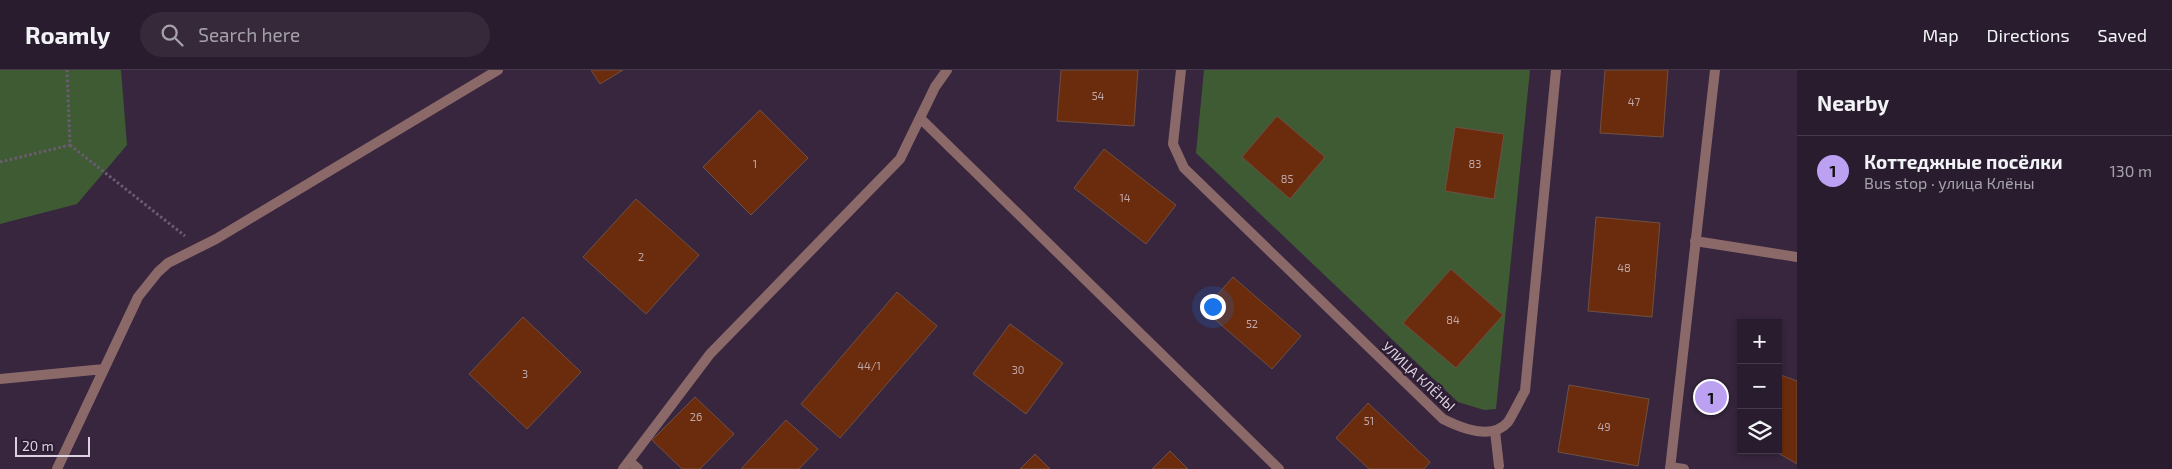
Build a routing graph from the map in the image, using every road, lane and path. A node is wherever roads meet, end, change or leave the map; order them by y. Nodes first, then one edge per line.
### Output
1 (67, 70) edge
2 (498, 70) edge
3 (947, 70) edge
4 (1181, 70) edge
5 (1556, 70) edge
6 (1715, 70) edge
7 (920, 118) junction
8 (70, 145) junction
9 (0, 162) edge
10 (1695, 241) junction
11 (198, 248) junction
12 (1797, 257) edge
13 (104, 369) junction
14 (0, 379) edge
15 (1496, 431) junction
16 (626, 465) edge
17 (1499, 466) dead end
18 (1670, 468) edge
19 (57, 469) edge
20 (638, 469) edge
21 (1278, 469) edge
22 (1684, 469) edge

1 - 8 path
2 - 11 street
3 - 7 street
4 - 15 street, УЛИЦА КЛЁНЫ
5 - 15 street
6 - 10 street
7 - 16 street
7 - 21 street
8 - 9 path
8 - 11 path
10 - 12 street
10 - 18 street
11 - 13 street
13 - 14 street
13 - 19 street
15 - 17 street
16 - 20 street
18 - 22 street

